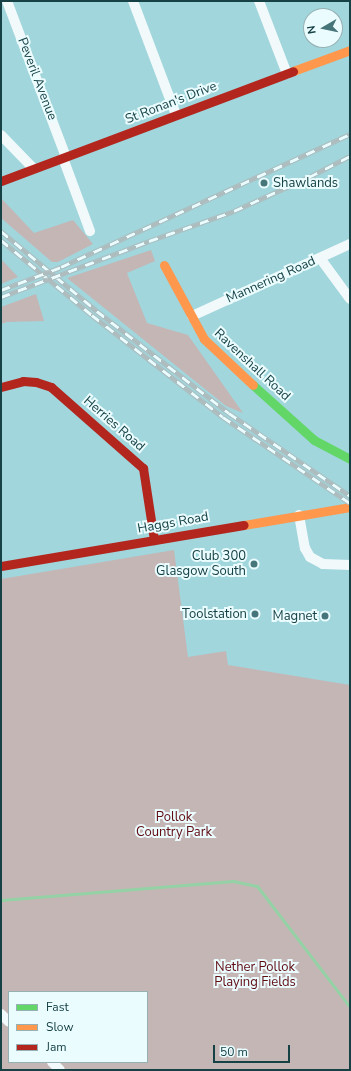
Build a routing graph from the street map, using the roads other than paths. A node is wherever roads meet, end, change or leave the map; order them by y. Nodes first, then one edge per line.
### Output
1 (7, 1) edge
2 (133, 1) edge
3 (259, 1) edge
4 (350, 50) edge
5 (287, 74) junction
6 (176, 115) junction
7 (1, 135) edge
8 (64, 157) junction
9 (34, 169) junction
10 (1, 180) edge
11 (90, 231) dead end
12 (350, 244) edge
13 (320, 258) junction
14 (164, 265) dead end
15 (350, 299) edge
16 (192, 316) junction
17 (1, 387) edge
18 (350, 459) edge
19 (350, 507) edge
20 (299, 515) junction
21 (154, 540) junction
22 (350, 565) edge
23 (1, 566) edge

1 - 8 street, Peveril Avenue
2 - 6 street
3 - 5 street
4 - 5 street, St Ronan's Drive
5 - 6 street, St Ronan's Drive
6 - 8 street, St Ronan's Drive
7 - 9 street
8 - 9 street, St Ronan's Drive
8 - 11 street, Peveril Avenue
9 - 10 street, St Ronan's Drive
12 - 13 street, Mannering Road
13 - 15 street
13 - 16 street, Mannering Road
14 - 16 street, Ravenshall Road
16 - 18 street, Ravenshall Road
17 - 21 street, Herries Road
19 - 20 street, Haggs Road
20 - 21 street, Haggs Road
20 - 22 street
21 - 23 street, Haggs Road

